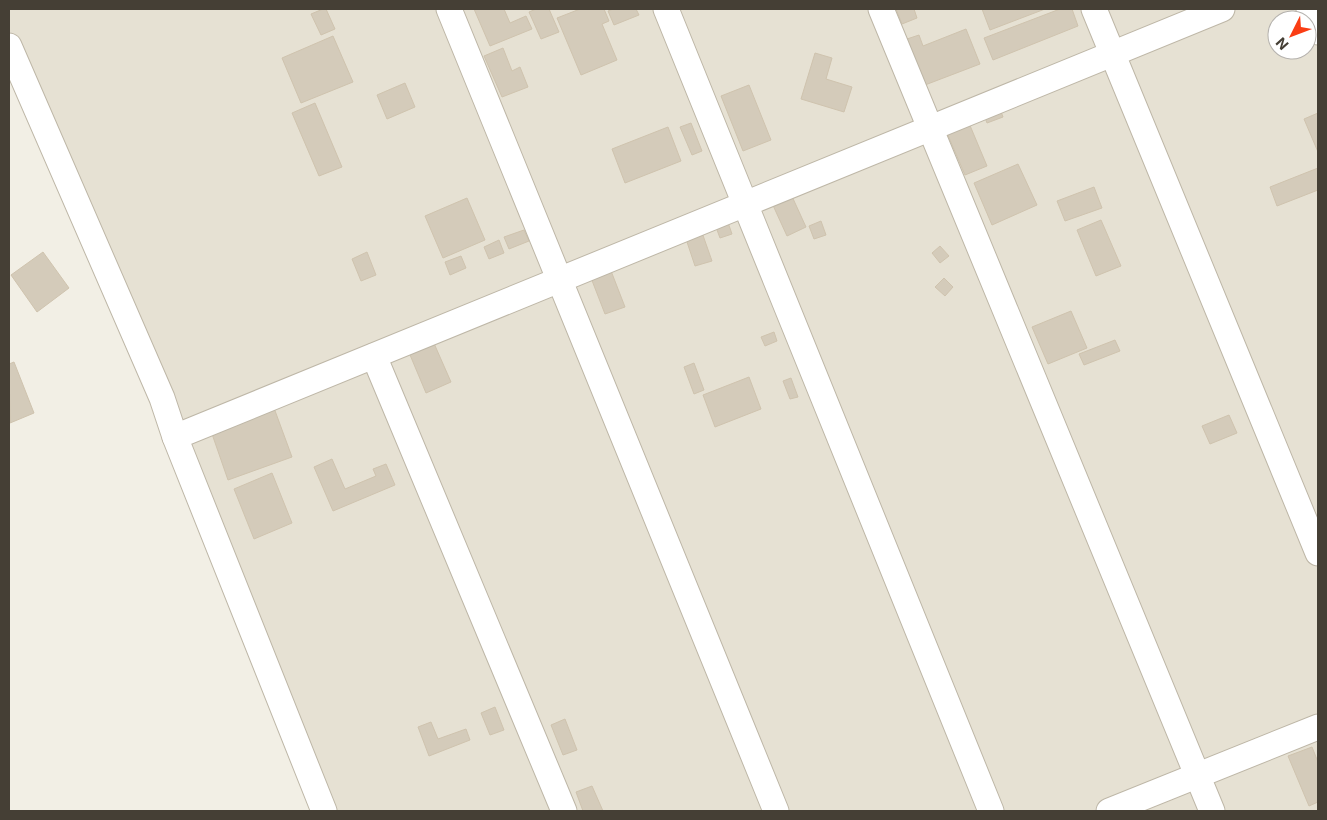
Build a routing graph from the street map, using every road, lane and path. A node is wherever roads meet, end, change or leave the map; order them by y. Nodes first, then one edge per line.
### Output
1 (449, 9) edge
2 (666, 9) edge
3 (881, 9) edge
4 (1094, 9) edge
5 (1222, 9) edge
6 (1309, 9) edge
7 (1318, 32) edge
8 (9, 46) edge
9 (1113, 53) junction
10 (929, 129) junction
11 (744, 204) junction
12 (559, 280) junction
13 (374, 356) junction
14 (175, 437) junction
15 (1318, 553) edge
16 (1318, 727) edge
17 (1198, 775) junction
18 (324, 811) edge
19 (564, 811) edge
20 (776, 811) edge
21 (991, 811) edge
22 (1109, 811) edge
23 (1212, 811) edge

1 - 12 street
2 - 11 street
3 - 10 street
4 - 9 street
5 - 9 street
6 - 7 street
8 - 14 street
9 - 10 street
9 - 15 street
10 - 11 street
10 - 17 street
11 - 12 street
11 - 21 street
12 - 13 street
12 - 20 street
13 - 14 street
13 - 19 street
14 - 18 street
16 - 17 street
17 - 22 street
17 - 23 street

